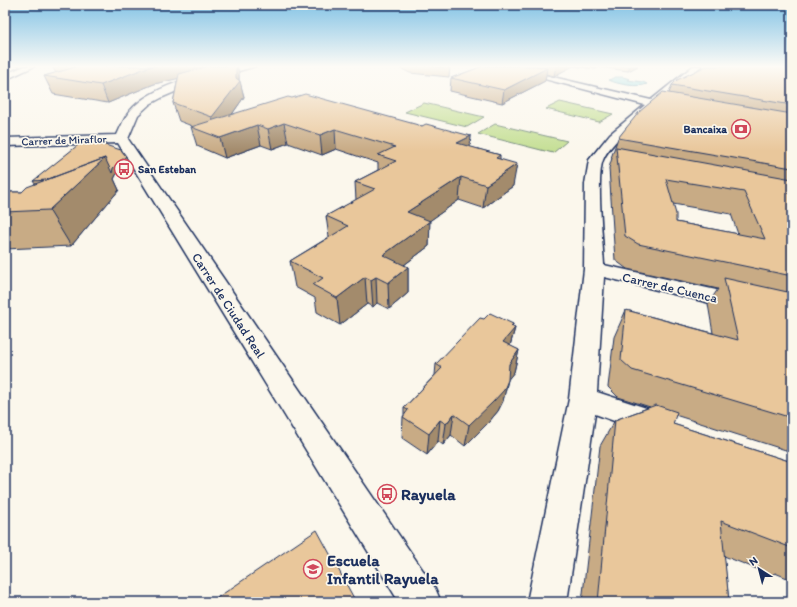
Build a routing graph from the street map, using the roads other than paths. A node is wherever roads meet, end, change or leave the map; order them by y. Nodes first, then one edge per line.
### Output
1 (162, 94) edge
2 (626, 94) edge
3 (630, 94) edge
4 (662, 94) edge
5 (665, 103) junction
6 (122, 139) junction
7 (5, 142) edge
8 (594, 269) junction
9 (792, 315) edge
10 (584, 398) junction
11 (680, 431) edge
12 (421, 602) edge
13 (547, 602) edge

1 - 6 street
2 - 5 street
3 - 5 street
4 - 5 street
5 - 8 street
6 - 7 street, Carrer de Miraflor
6 - 12 street, Carrer de Ciudad Real
8 - 9 street, Carrer de Cuenca
8 - 10 street
10 - 11 street
10 - 13 street

